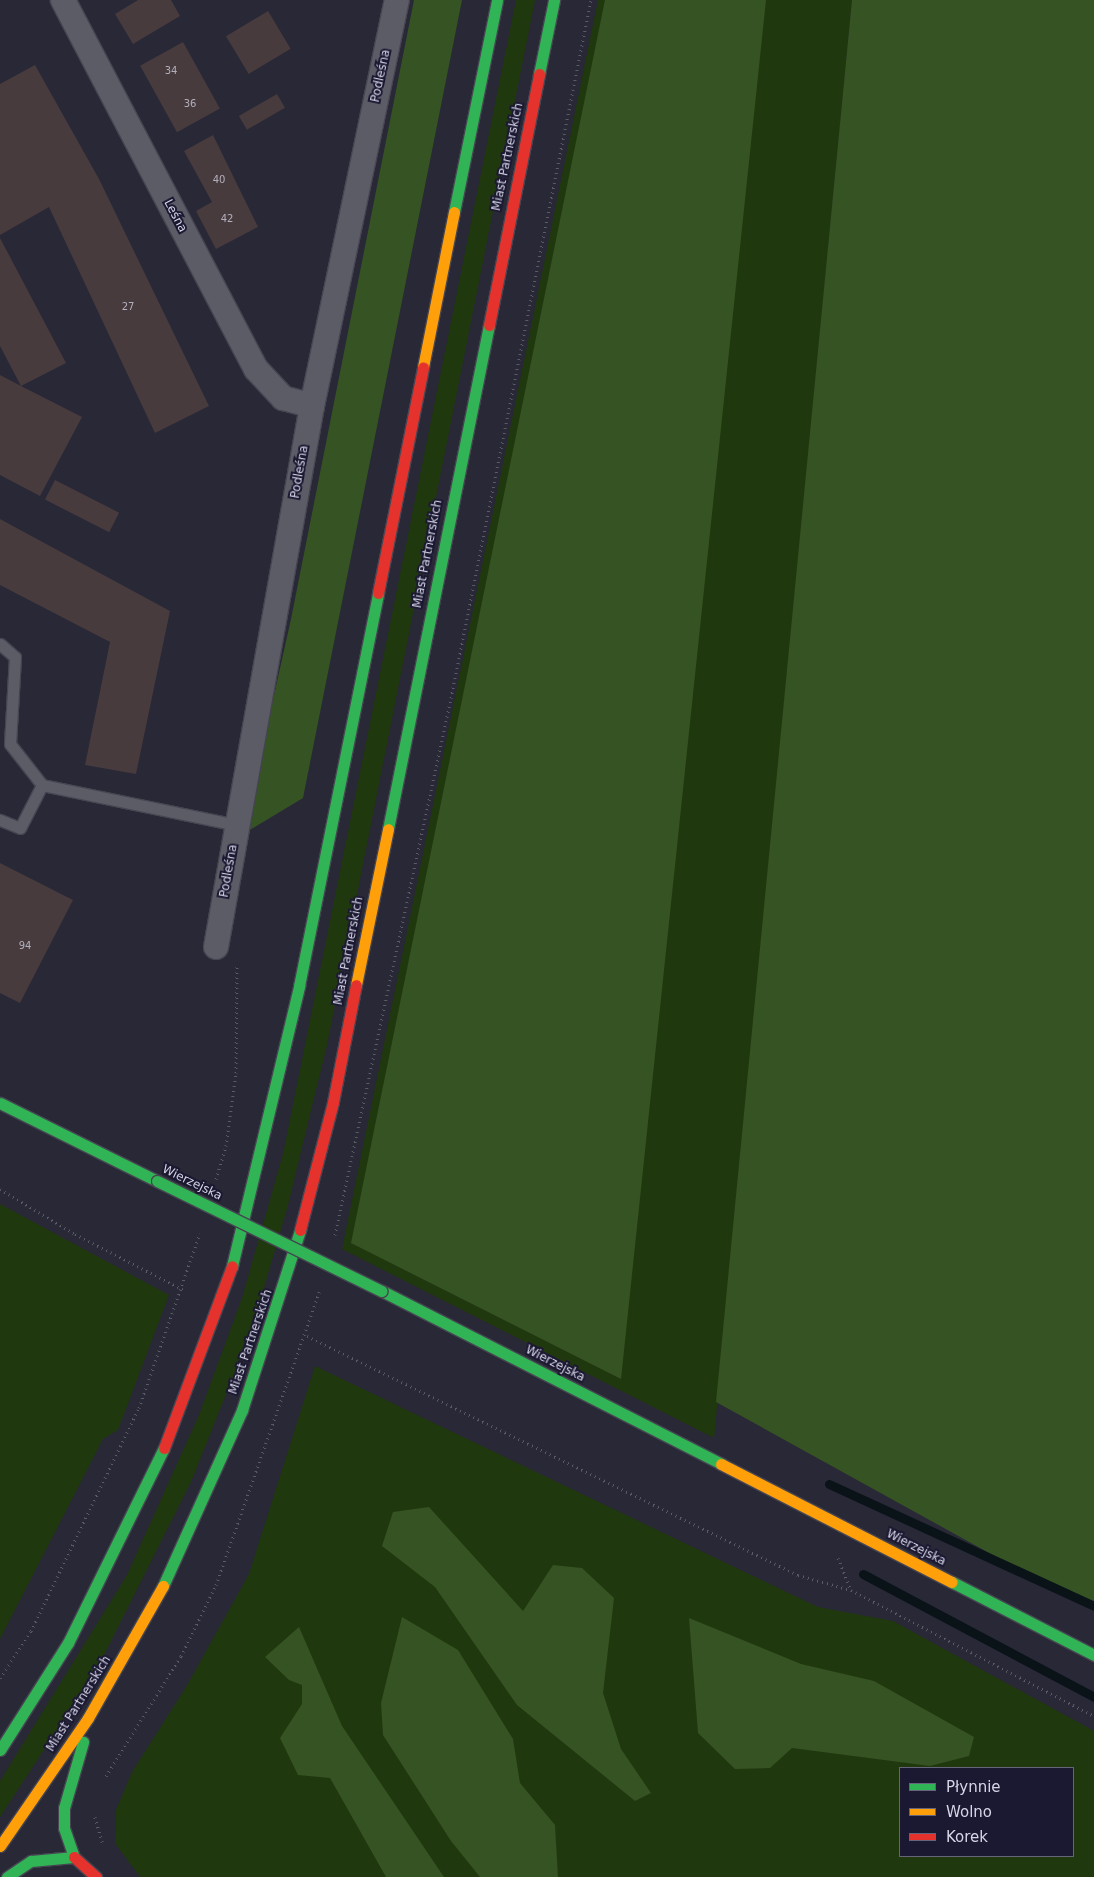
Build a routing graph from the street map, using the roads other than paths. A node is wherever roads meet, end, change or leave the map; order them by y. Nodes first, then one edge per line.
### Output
1 (63, 0) edge
2 (397, 0) edge
3 (497, 0) edge
4 (554, 0) edge
5 (312, 406) junction
6 (0, 644) edge
7 (42, 785) junction
8 (0, 820) edge
9 (237, 825) junction
10 (216, 947) road end
11 (0, 1104) edge
12 (1094, 1655) edge
13 (88, 1718) junction
14 (0, 1750) edge
15 (0, 1846) edge
16 (74, 1857) junction
17 (93, 1874) edge
18 (7, 1877) edge

1 - 5 street, Leśna
2 - 5 street, Podleśna
3 - 14 main road
4 - 13 main road, Miast Partnerskich
5 - 9 street, Podleśna
6 - 7 lane
7 - 8 lane
7 - 9 lane
9 - 10 street, Podleśna
11 - 12 main road, Wierzejska, bridge
13 - 15 main road, Miast Partnerskich
13 - 16 main road
16 - 17 main road
16 - 18 main road

